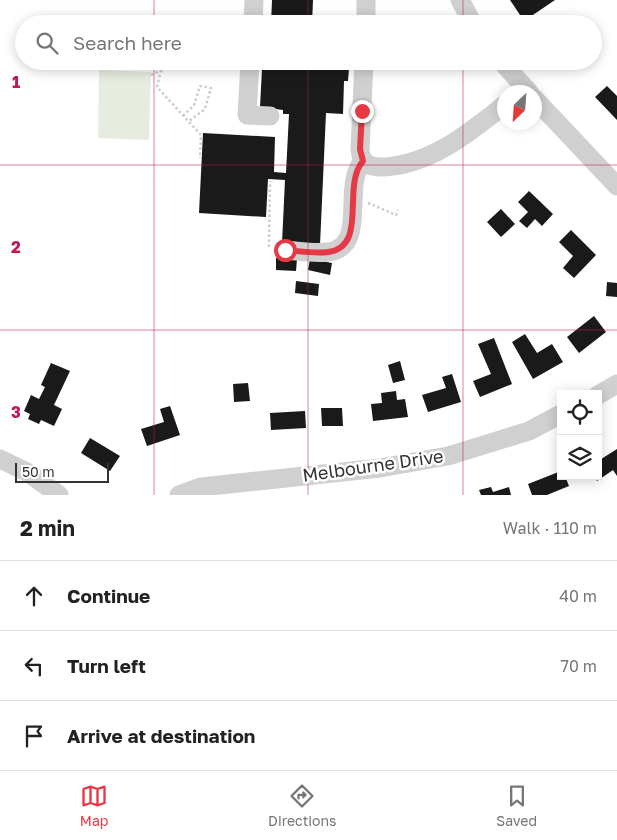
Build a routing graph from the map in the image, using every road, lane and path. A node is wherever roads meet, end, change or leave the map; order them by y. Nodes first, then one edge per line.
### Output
1 (254, 0) edge
2 (366, 0) edge
3 (460, 0) edge
4 (253, 15) edge
5 (366, 15) edge
6 (469, 15) edge
7 (161, 70) joint
8 (249, 70) edge
9 (364, 70) edge
10 (508, 70) edge
11 (151, 75) dead end
12 (520, 85) edge
13 (542, 108) edge
14 (497, 110) edge
15 (183, 116) junction
16 (270, 116) dead end
17 (188, 122) junction
18 (200, 158) dead end
19 (363, 161) junction
20 (270, 181) dead end
21 (617, 186) edge
22 (353, 197) junction
23 (398, 210) dead end
24 (285, 250) joint
25 (617, 384) edge
26 (602, 393) edge
27 (557, 416) edge
28 (0, 460) edge
29 (59, 495) edge
30 (179, 495) edge

1 - 4 street
2 - 5 street
3 - 6 street
7 - 11 path
7 - 15 path
8 - 16 street
9 - 19 street
10 - 12 street
13 - 21 street
14 - 19 street
15 - 17 path
15 - 17 path
17 - 18 path
19 - 22 street
20 - 24 path
22 - 23 path
22 - 24 street
25 - 26 street
27 - 30 street, Melbourne Drive
28 - 29 street

